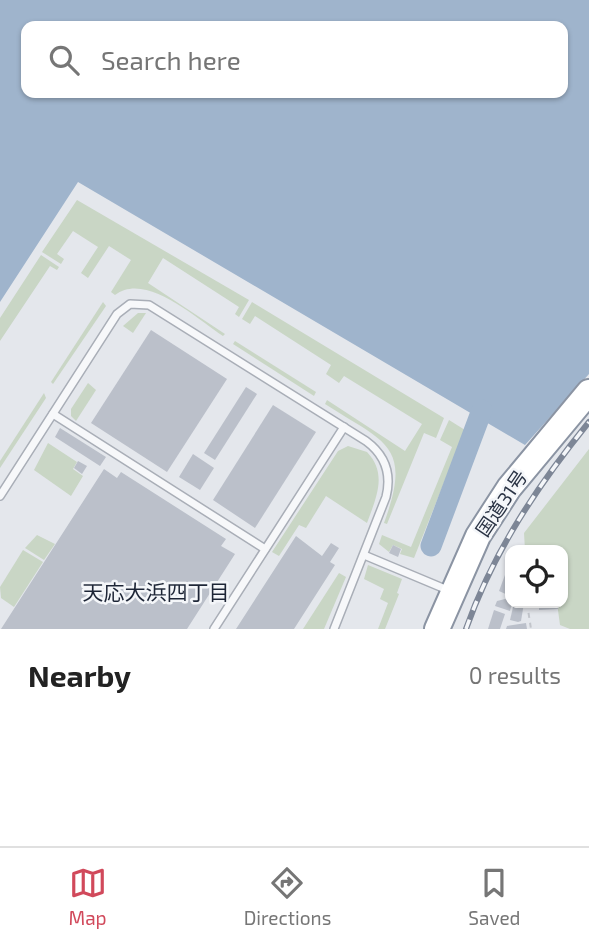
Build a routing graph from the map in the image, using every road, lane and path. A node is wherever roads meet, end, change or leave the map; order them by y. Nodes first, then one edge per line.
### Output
1 (589, 392) edge
2 (53, 414) junction
3 (344, 427) junction
4 (0, 496) edge
5 (265, 549) junction
6 (364, 555) junction
7 (452, 592) junction
8 (528, 608) edge
9 (214, 629) edge
10 (334, 629) edge
11 (437, 629) edge
12 (531, 629) edge

1 - 7 highway, 国道31号
2 - 3 lane
2 - 4 lane
2 - 5 lane
3 - 5 lane
3 - 6 lane
5 - 9 lane
6 - 7 lane
6 - 10 lane
7 - 11 highway, 国道31号
8 - 12 path

